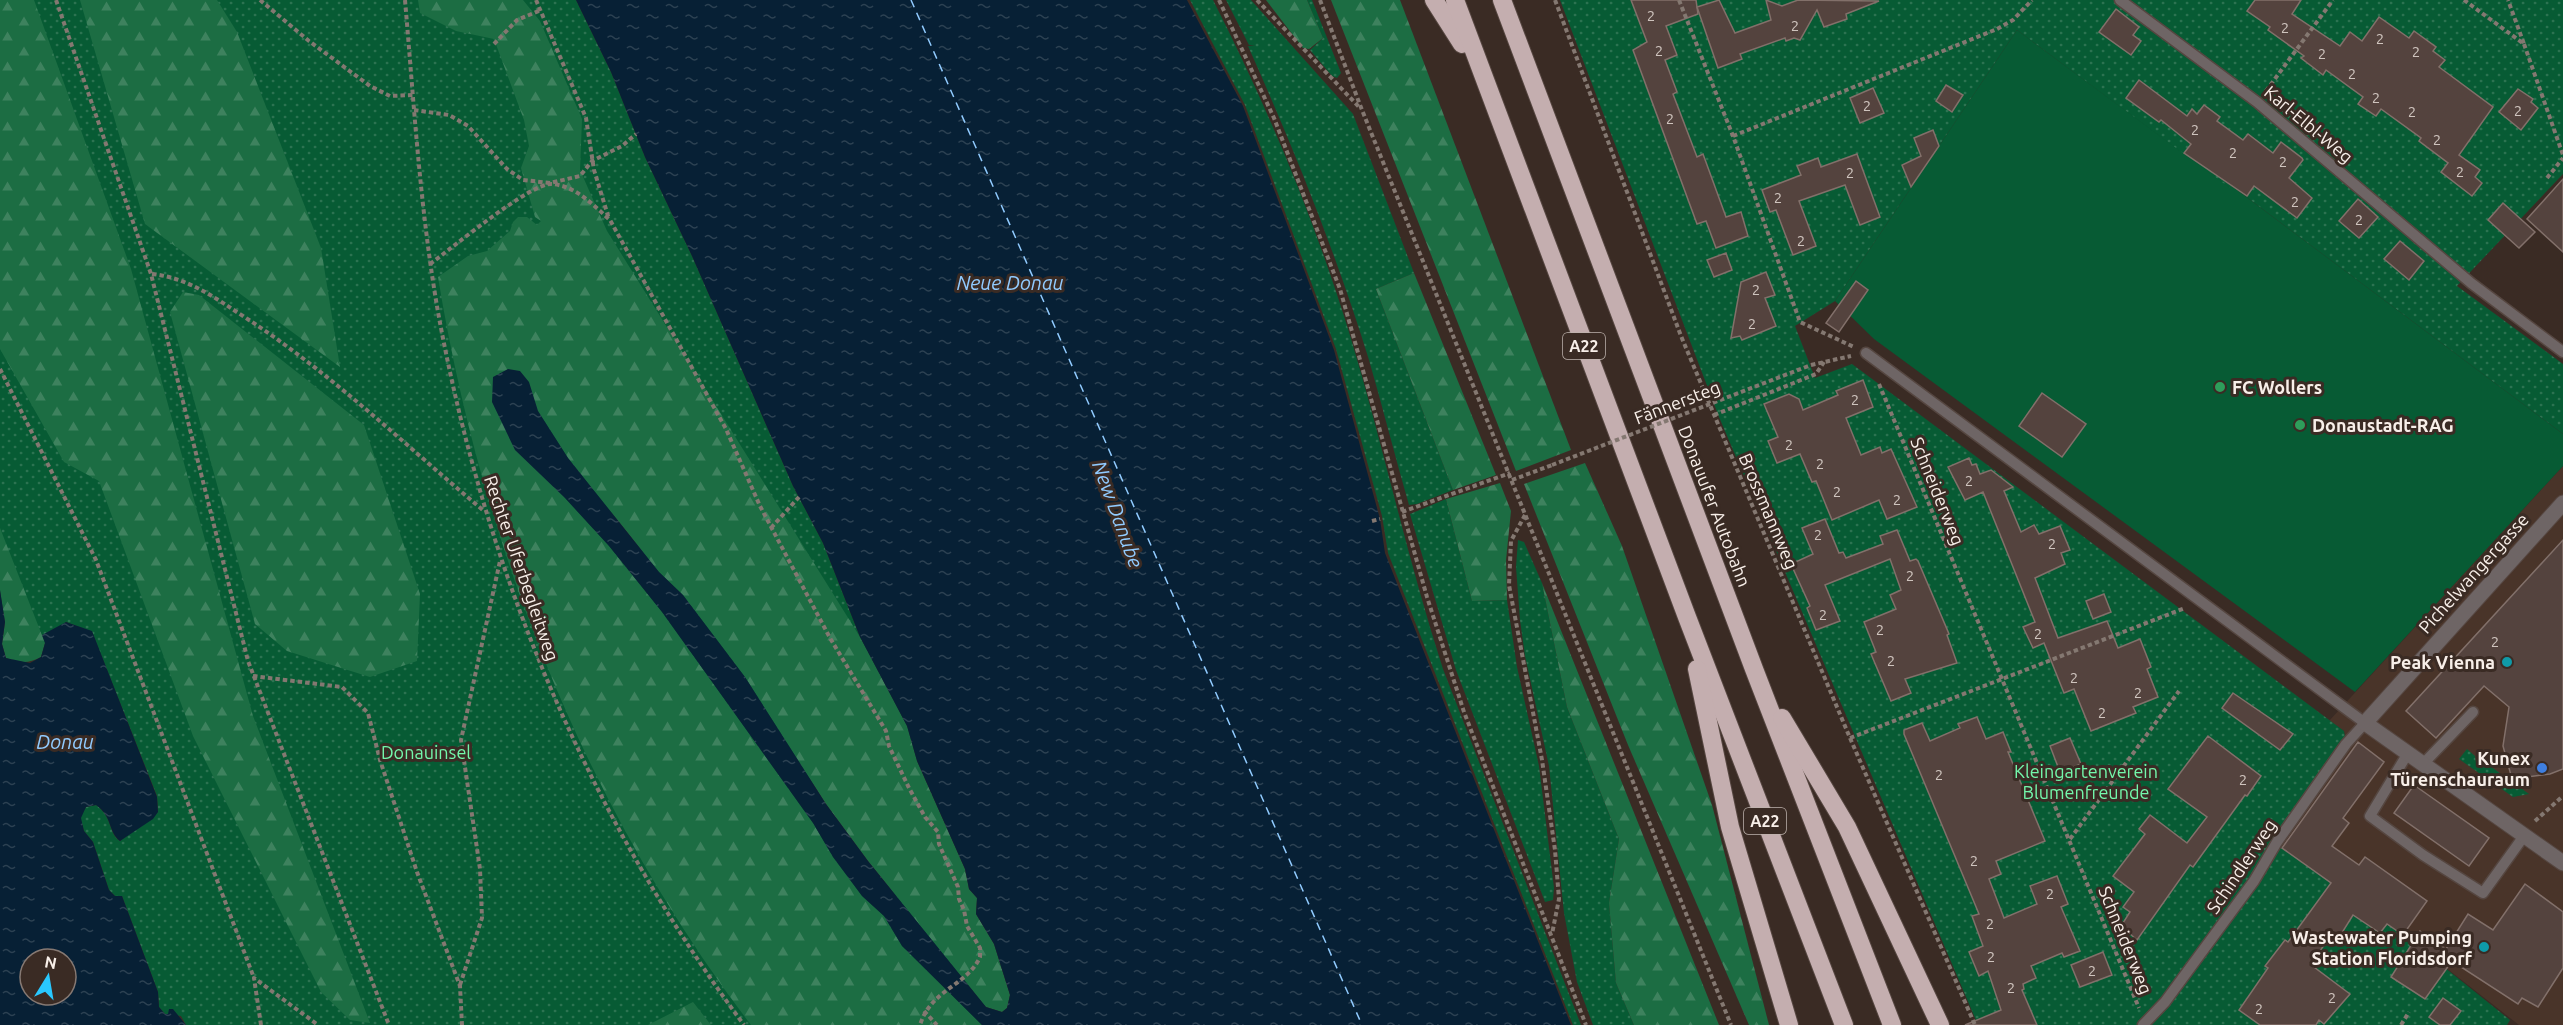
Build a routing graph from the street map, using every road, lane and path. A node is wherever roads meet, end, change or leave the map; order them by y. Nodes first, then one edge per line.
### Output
1 (56, 0) edge
2 (260, 0) edge
3 (405, 0) edge
4 (536, 0) edge
5 (1219, 0) edge
6 (1257, 0) edge
7 (1320, 0) edge
8 (1434, 0) edge
9 (1455, 0) edge
10 (1502, 0) edge
11 (1555, 0) edge
12 (1679, 0) edge
13 (2032, 0) edge
14 (2120, 0) edge
15 (2333, 0) edge
16 (2464, 0) edge
17 (2508, 0) edge
18 (541, 10) junction
19 (494, 44) dead end
20 (2523, 44) junction
21 (1481, 74) junction
22 (413, 95) junction
23 (2258, 102) junction
24 (414, 110) junction
25 (1362, 110) junction
26 (636, 134) dead end
27 (1733, 136) junction
28 (2563, 157) edge
29 (592, 161) junction
30 (2547, 178) dead end
31 (550, 183) junction
32 (609, 220) junction
33 (430, 264) junction
34 (151, 274) junction
35 (2563, 352) edge
36 (1866, 353) junction
37 (1824, 362) junction
38 (0, 369) edge
39 (1879, 383) dead end
40 (1714, 415) junction
41 (1510, 473) junction
42 (1512, 480) junction
43 (799, 497) dead end
44 (2563, 503) edge
45 (485, 511) junction
46 (1402, 512) junction
47 (1525, 514) junction
48 (1380, 519) dead end
49 (1371, 521) dead end
50 (771, 528) junction
51 (501, 558) junction
52 (2200, 603) junction
53 (1687, 617) junction
54 (1754, 669) junction
55 (254, 676) junction
56 (2001, 679) junction
57 (2179, 691) dead end
58 (2473, 711) dead end
59 (2365, 723) junction
60 (1850, 738) junction
61 (2408, 753) junction
62 (2423, 764) junction
63 (2563, 795) edge
64 (2540, 815) dead end
65 (2524, 836) junction
66 (2070, 839) junction
67 (2563, 863) edge
68 (1552, 934) junction
69 (254, 978) junction
70 (460, 986) junction
71 (924, 1011) junction
72 (2409, 1012) dead end
73 (2145, 1024) edge
74 (261, 1025) edge
75 (318, 1025) edge
76 (389, 1025) edge
77 (462, 1025) edge
78 (744, 1025) edge
79 (920, 1025) edge
80 (937, 1025) edge
81 (1586, 1025) edge
82 (1731, 1025) edge
83 (1789, 1025) edge
84 (1844, 1025) edge
85 (1892, 1025) edge
86 (1940, 1025) edge
87 (1975, 1025) edge
88 (2401, 1025) edge

1 - 34 path
2 - 22 path
3 - 22 path, Rechter Uferbegleitweg
4 - 18 path
5 - 46 path
6 - 25 path
7 - 25 path
8 - 21 highway
9 - 21 highway, A22
10 - 54 highway, Donauufer Autobahn / A22
11 - 40 path, Brossmannweg
12 - 27 path
13 - 27 path
14 - 23 lane, Karl-Elbl-Weg
15 - 23 path
16 - 20 path
17 - 20 path
18 - 19 path
18 - 29 path
20 - 28 path
21 - 53 highway, A22
22 - 24 path, Rechter Uferbegleitweg
23 - 35 lane, Karl-Elbl-Weg
24 - 31 path
24 - 33 path, Rechter Uferbegleitweg
25 - 41 path
26 - 29 path
27 - 36 path
28 - 30 path
29 - 31 path
29 - 32 path
31 - 32 path
31 - 33 path
32 - 50 path
33 - 45 path, Rechter Uferbegleitweg
34 - 45 path
34 - 55 path
36 - 37 path, Fännersteg
36 - 52 lane
37 - 40 path
37 - 42 path, Fännersteg, bridge
38 - 69 path
39 - 56 path, Schneiderweg
40 - 60 path, Brossmannweg
41 - 42 path
41 - 46 path
42 - 47 path
43 - 50 path
44 - 59 street, Pichelwangergasse
45 - 51 path, Rechter Uferbegleitweg
46 - 68 path
47 - 68 path
47 - 82 path
48 - 49 path
50 - 71 path
51 - 70 path
51 - 78 path, Rechter Uferbegleitweg
52 - 56 path
52 - 59 lane
53 - 83 highway
53 - 84 highway, A22
54 - 85 highway, Donauufer Autobahn / A22
54 - 86 highway
55 - 70 path
55 - 76 path
56 - 60 path
56 - 66 path, Schneiderweg
57 - 66 path
58 - 62 lane
59 - 61 street
59 - 73 lane, Schindlerweg
60 - 87 path, Brossmannweg
61 - 62 street
61 - 65 lane
62 - 65 street
63 - 64 path
65 - 67 street
66 - 73 path, Schneiderweg
68 - 81 path
69 - 74 path
69 - 75 path
70 - 77 path
71 - 79 path
71 - 80 path
72 - 88 path

